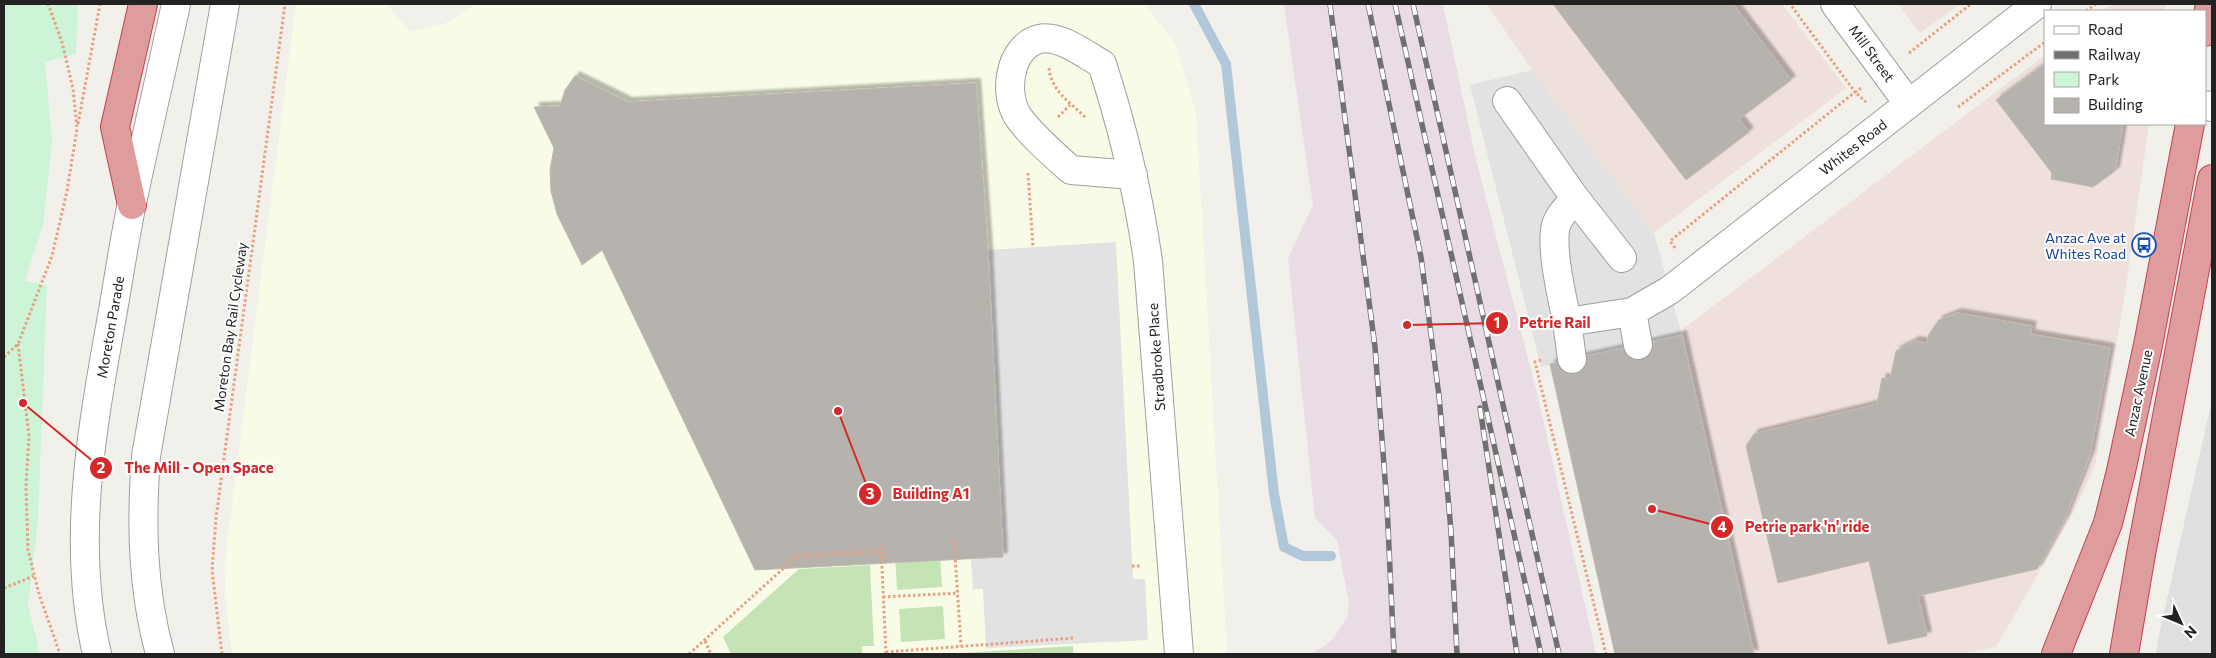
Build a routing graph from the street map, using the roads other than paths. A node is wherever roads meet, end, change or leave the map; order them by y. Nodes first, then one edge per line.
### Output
1 (143, 4) edge
2 (176, 4) edge
3 (225, 4) edge
4 (1835, 4) edge
5 (2037, 4) edge
6 (2210, 4) edge
7 (2206, 26) edge
8 (1507, 101) dead end
9 (1908, 103) junction
10 (2190, 125) edge
11 (1133, 175) junction
12 (2212, 179) edge
13 (1575, 198) junction
14 (132, 205) junction
15 (1622, 258) dead end
16 (1632, 312) junction
17 (1567, 322) junction
18 (1638, 345) dead end
19 (1572, 357) road end
20 (97, 654) edge
21 (160, 654) edge
22 (1179, 654) edge
23 (2056, 654) edge
24 (2124, 654) edge

1 - 14 highway
2 - 14 street, Moreton Parade
3 - 21 street
4 - 9 street, Mill Street
5 - 9 street, Whites Road
6 - 7 highway
8 - 13 street
9 - 16 street, Whites Road
10 - 23 highway, Anzac Avenue
11 - 11 street, Stradbroke Place
11 - 22 street, Stradbroke Place
12 - 24 highway
13 - 15 street
13 - 17 street
14 - 20 street, Moreton Parade
16 - 17 street
16 - 18 street
17 - 19 street

